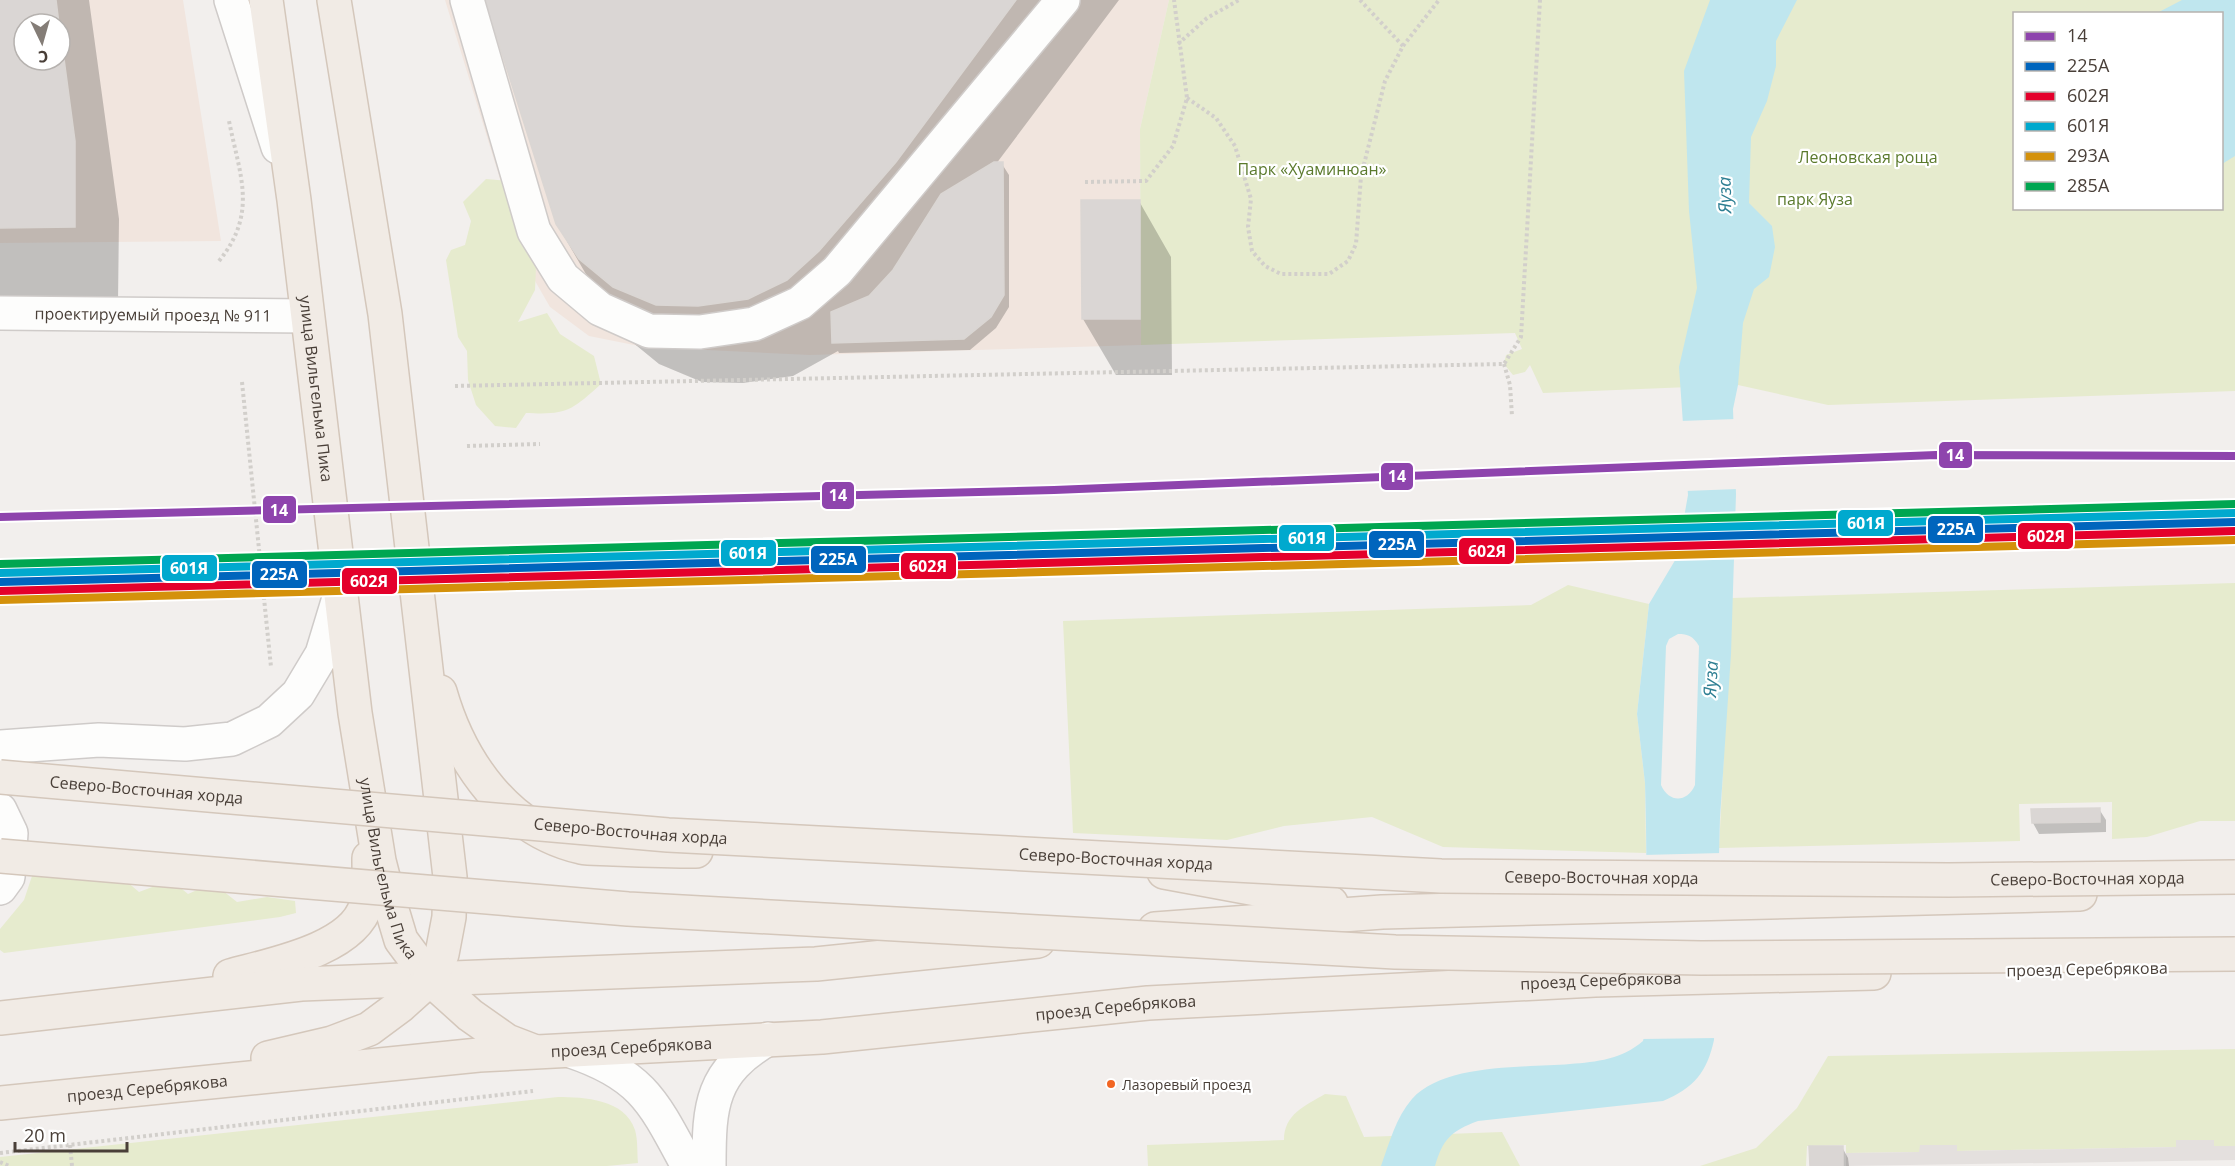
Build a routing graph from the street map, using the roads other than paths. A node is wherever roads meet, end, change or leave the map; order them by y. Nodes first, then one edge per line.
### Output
1 (231, 0) edge
2 (266, 0) edge
3 (334, 0) edge
4 (467, 0) edge
5 (1064, 0) edge
6 (294, 200) junction
7 (0, 313) edge
8 (307, 316) junction
9 (339, 598) junction
10 (419, 621) junction
11 (0, 747) edge
12 (0, 777) edge
13 (370, 802) junction
14 (0, 810) edge
15 (0, 856) edge
16 (2235, 877) edge
17 (0, 888) edge
18 (2235, 891) edge
19 (1382, 912) junction
20 (2235, 954) edge
21 (2235, 966) edge
22 (430, 979) junction
23 (144, 1000) junction
24 (0, 1018) edge
25 (768, 1039) junction
26 (571, 1051) junction
27 (537, 1052) junction
28 (131, 1088) junction
29 (0, 1103) edge
30 (688, 1166) edge
31 (709, 1166) edge

1 - 6 street
2 - 6 main road, улица Вильгельма Пика
3 - 10 main road, улица Вильгельма Пика
4 - 5 street
6 - 8 main road, улица Вильгельма Пика
7 - 8 street, проектируемый проезд № 911
8 - 9 main road, улица Вильгельма Пика
9 - 11 street
9 - 13 main road, улица Вильгельма Пика
10 - 19 main road
10 - 22 main road, улица Вильгельма Пика
12 - 16 main road, Северо-Восточная хорда, bridge
13 - 22 main road, улица Вильгельма Пика
13 - 23 main road
14 - 17 street
15 - 20 main road, bridge
18 - 19 main road
19 - 22 main road
21 - 25 main road, проезд Серебрякова
22 - 23 main road
22 - 27 main road, улица Вильгельма Пика
22 - 28 main road, улица Вильгельма Пика
23 - 24 main road
25 - 26 main road, проезд Серебрякова
25 - 31 street
26 - 27 main road, проезд Серебрякова
26 - 30 street
27 - 28 main road, проезд Серебрякова
28 - 29 main road, проезд Серебрякова

